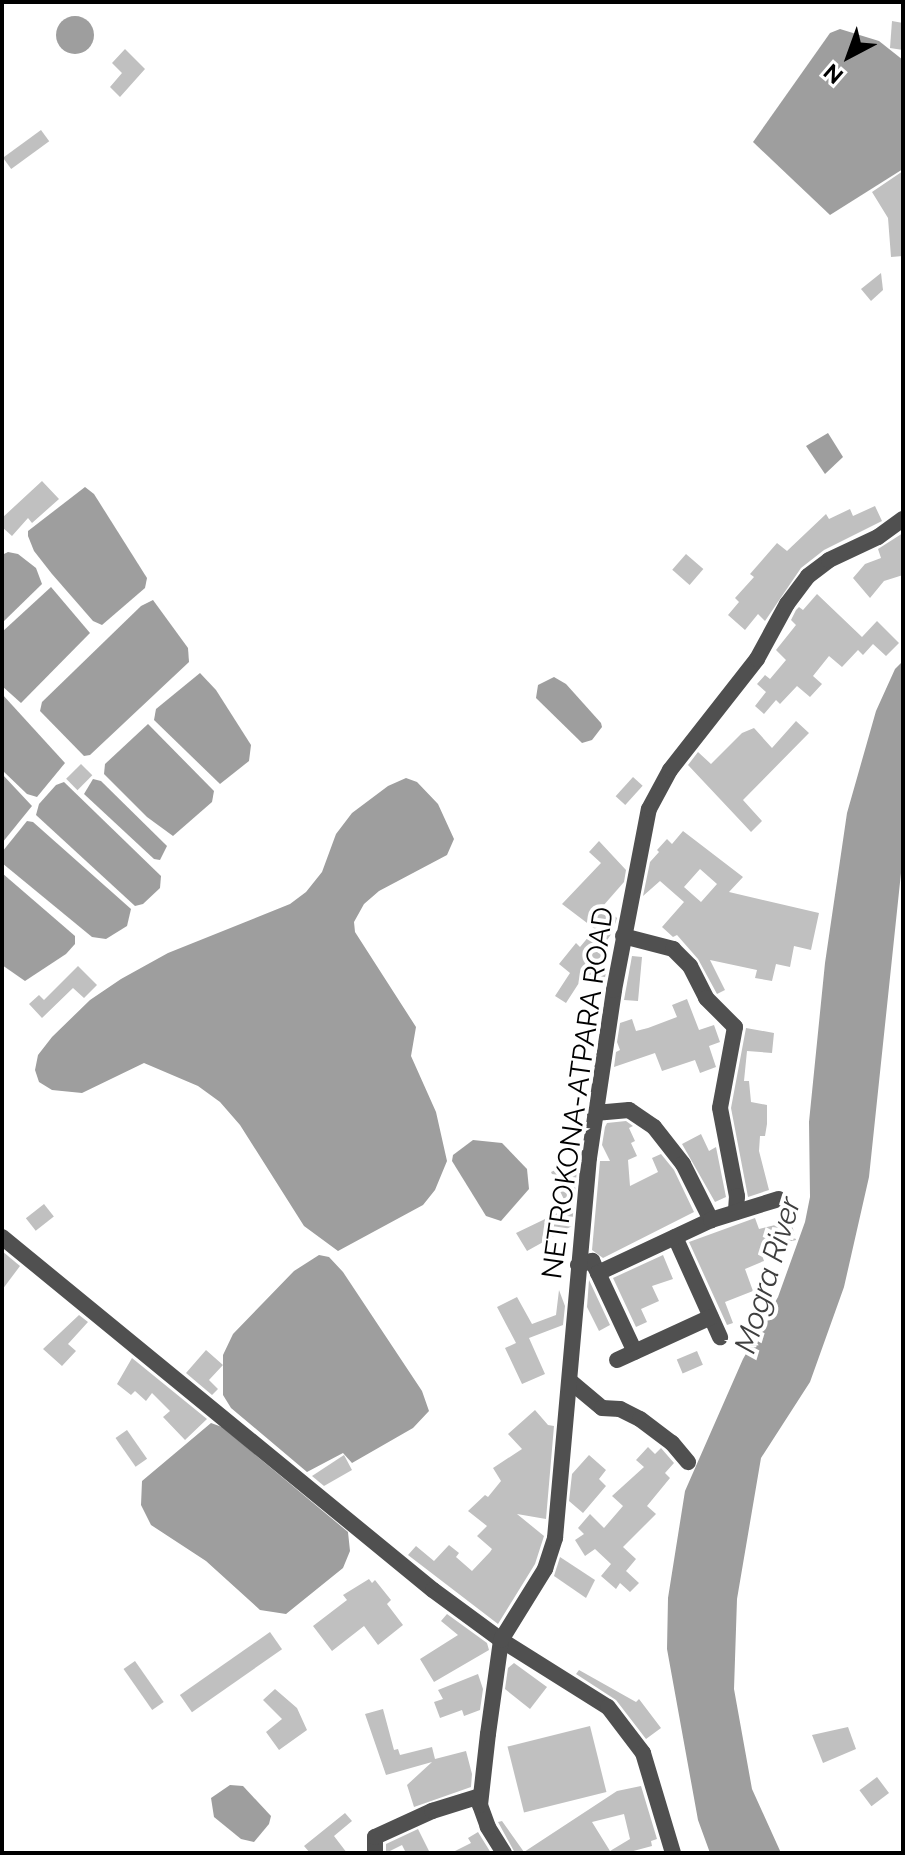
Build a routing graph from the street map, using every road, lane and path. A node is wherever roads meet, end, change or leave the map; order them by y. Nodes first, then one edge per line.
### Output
1 (903, 519) edge
2 (623, 936) junction
3 (595, 1113) junction
4 (779, 1199) dead end
5 (736, 1212) junction
6 (711, 1220) junction
7 (2, 1237) edge
8 (675, 1237) junction
9 (578, 1265) junction
10 (598, 1273) junction
11 (711, 1317) junction
12 (720, 1337) dead end
13 (635, 1352) junction
14 (617, 1360) dead end
15 (571, 1382) junction
16 (688, 1462) dead end
17 (501, 1640) junction
18 (480, 1796) junction
19 (375, 1853) edge
20 (504, 1853) edge
21 (673, 1853) edge

1 - 2 street, NETROKONA-ATPARA ROAD
2 - 3 street, NETROKONA-ATPARA ROAD
2 - 5 street
3 - 6 street
3 - 9 street, NETROKONA-ATPARA ROAD
4 - 5 street
5 - 6 street
6 - 8 street
7 - 17 street
8 - 10 street
8 - 11 street
9 - 10 street
9 - 15 street, NETROKONA-ATPARA ROAD
10 - 13 street
11 - 12 street
11 - 13 street
13 - 14 street
15 - 16 street
15 - 17 street, NETROKONA-ATPARA ROAD
17 - 18 street, NETROKONA-ATPARA ROAD
17 - 21 street
18 - 19 street
18 - 20 street, NETROKONA-ATPARA ROAD

